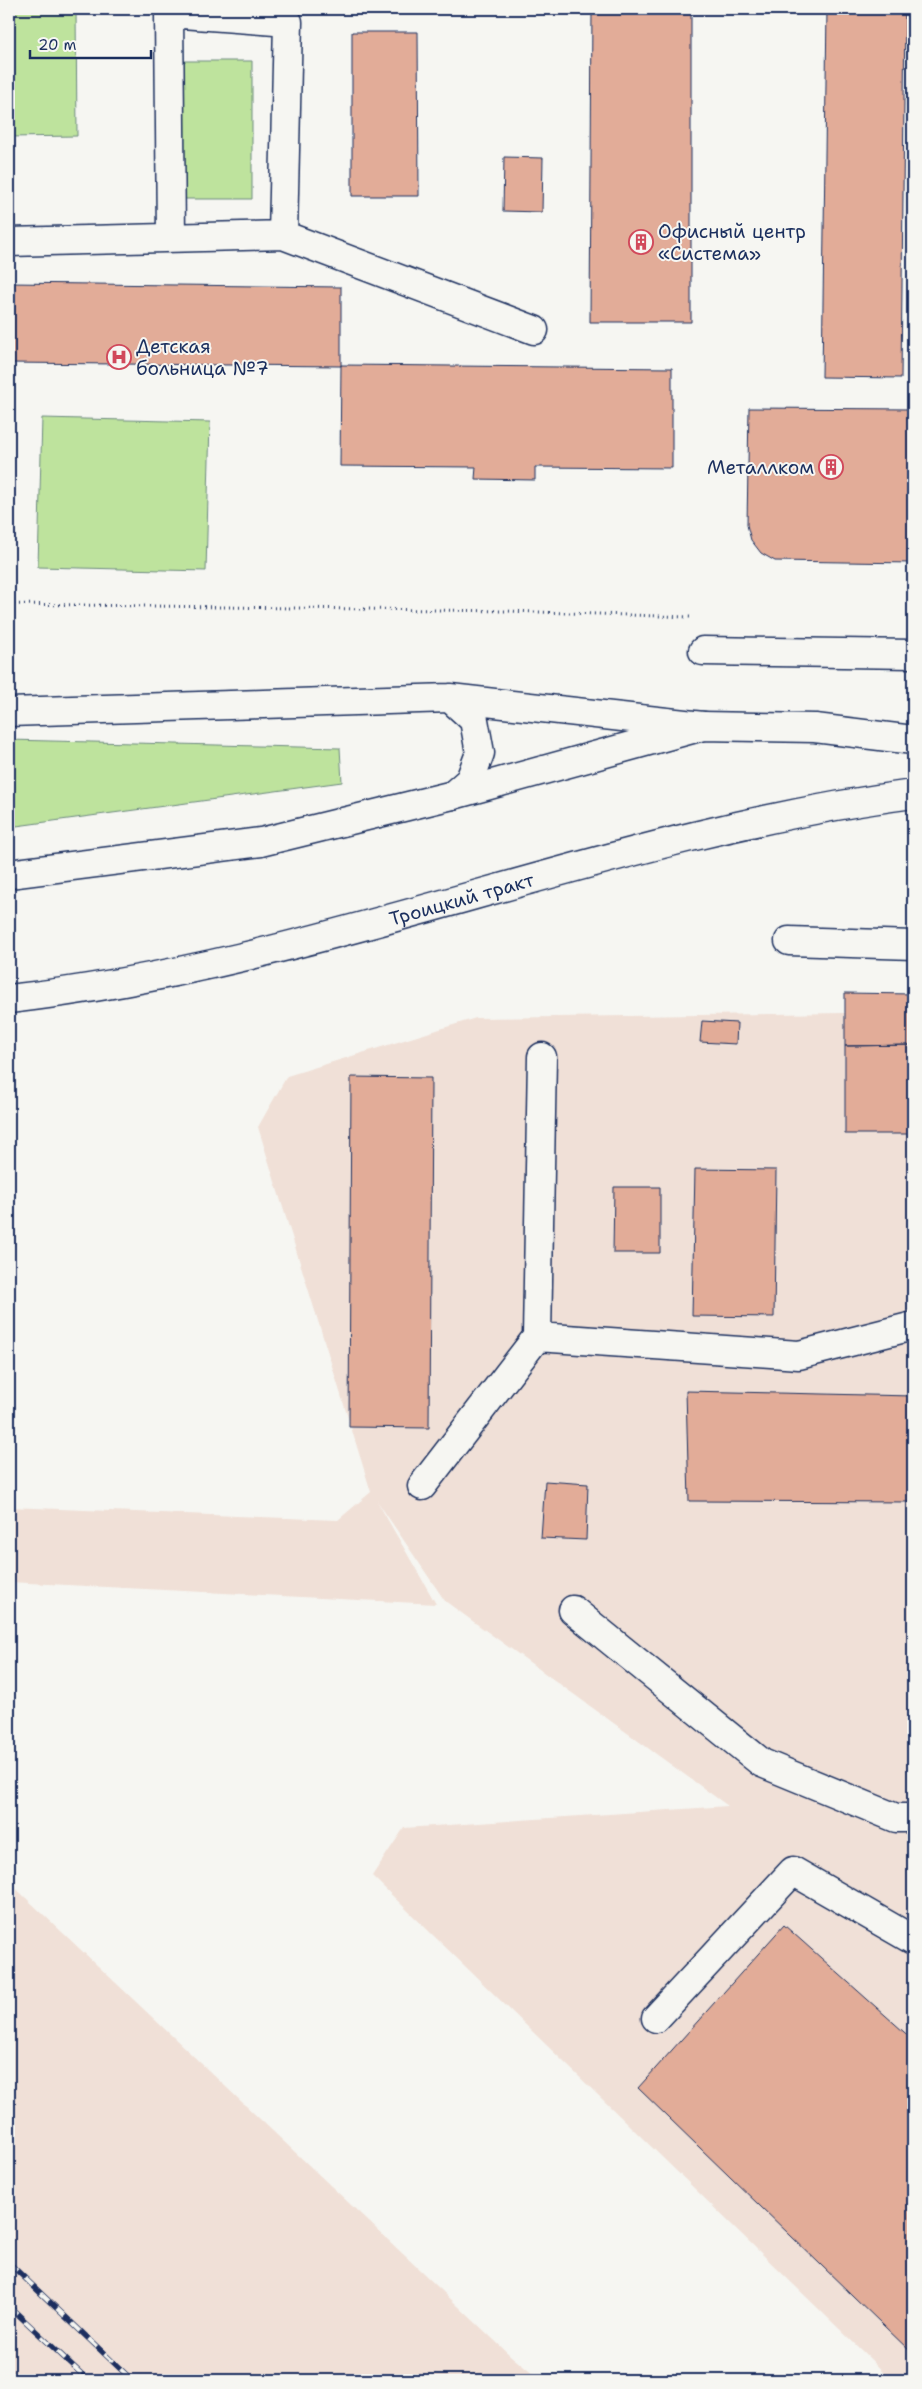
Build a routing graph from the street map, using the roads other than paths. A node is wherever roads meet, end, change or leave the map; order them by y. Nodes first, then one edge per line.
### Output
1 (283, 235) junction
2 (171, 238) junction
3 (9, 242) edge
4 (534, 330) dead end
5 (703, 651) dead end
6 (913, 654) edge
7 (450, 698) junction
8 (9, 712) edge
9 (703, 726) junction
10 (913, 740) edge
11 (913, 794) edge
12 (453, 795) junction
13 (9, 874) edge
14 (788, 941) dead end
15 (913, 944) edge
16 (9, 999) edge
17 (542, 1057) dead end
18 (913, 1326) edge
19 (537, 1337) junction
20 (422, 1486) dead end
21 (573, 1610) dead end
22 (913, 1818) edge
23 (913, 1940) edge
24 (656, 2018) dead end

1 - 2 main road
1 - 2 main road
1 - 4 main road
2 - 3 main road
5 - 6 main road
7 - 8 main road
7 - 9 main road
7 - 12 main road
9 - 10 main road
9 - 12 main road
11 - 16 main road, Троицкий тракт
12 - 13 main road
14 - 15 main road
17 - 19 main road
18 - 19 main road
19 - 20 main road
21 - 22 main road
23 - 24 main road

